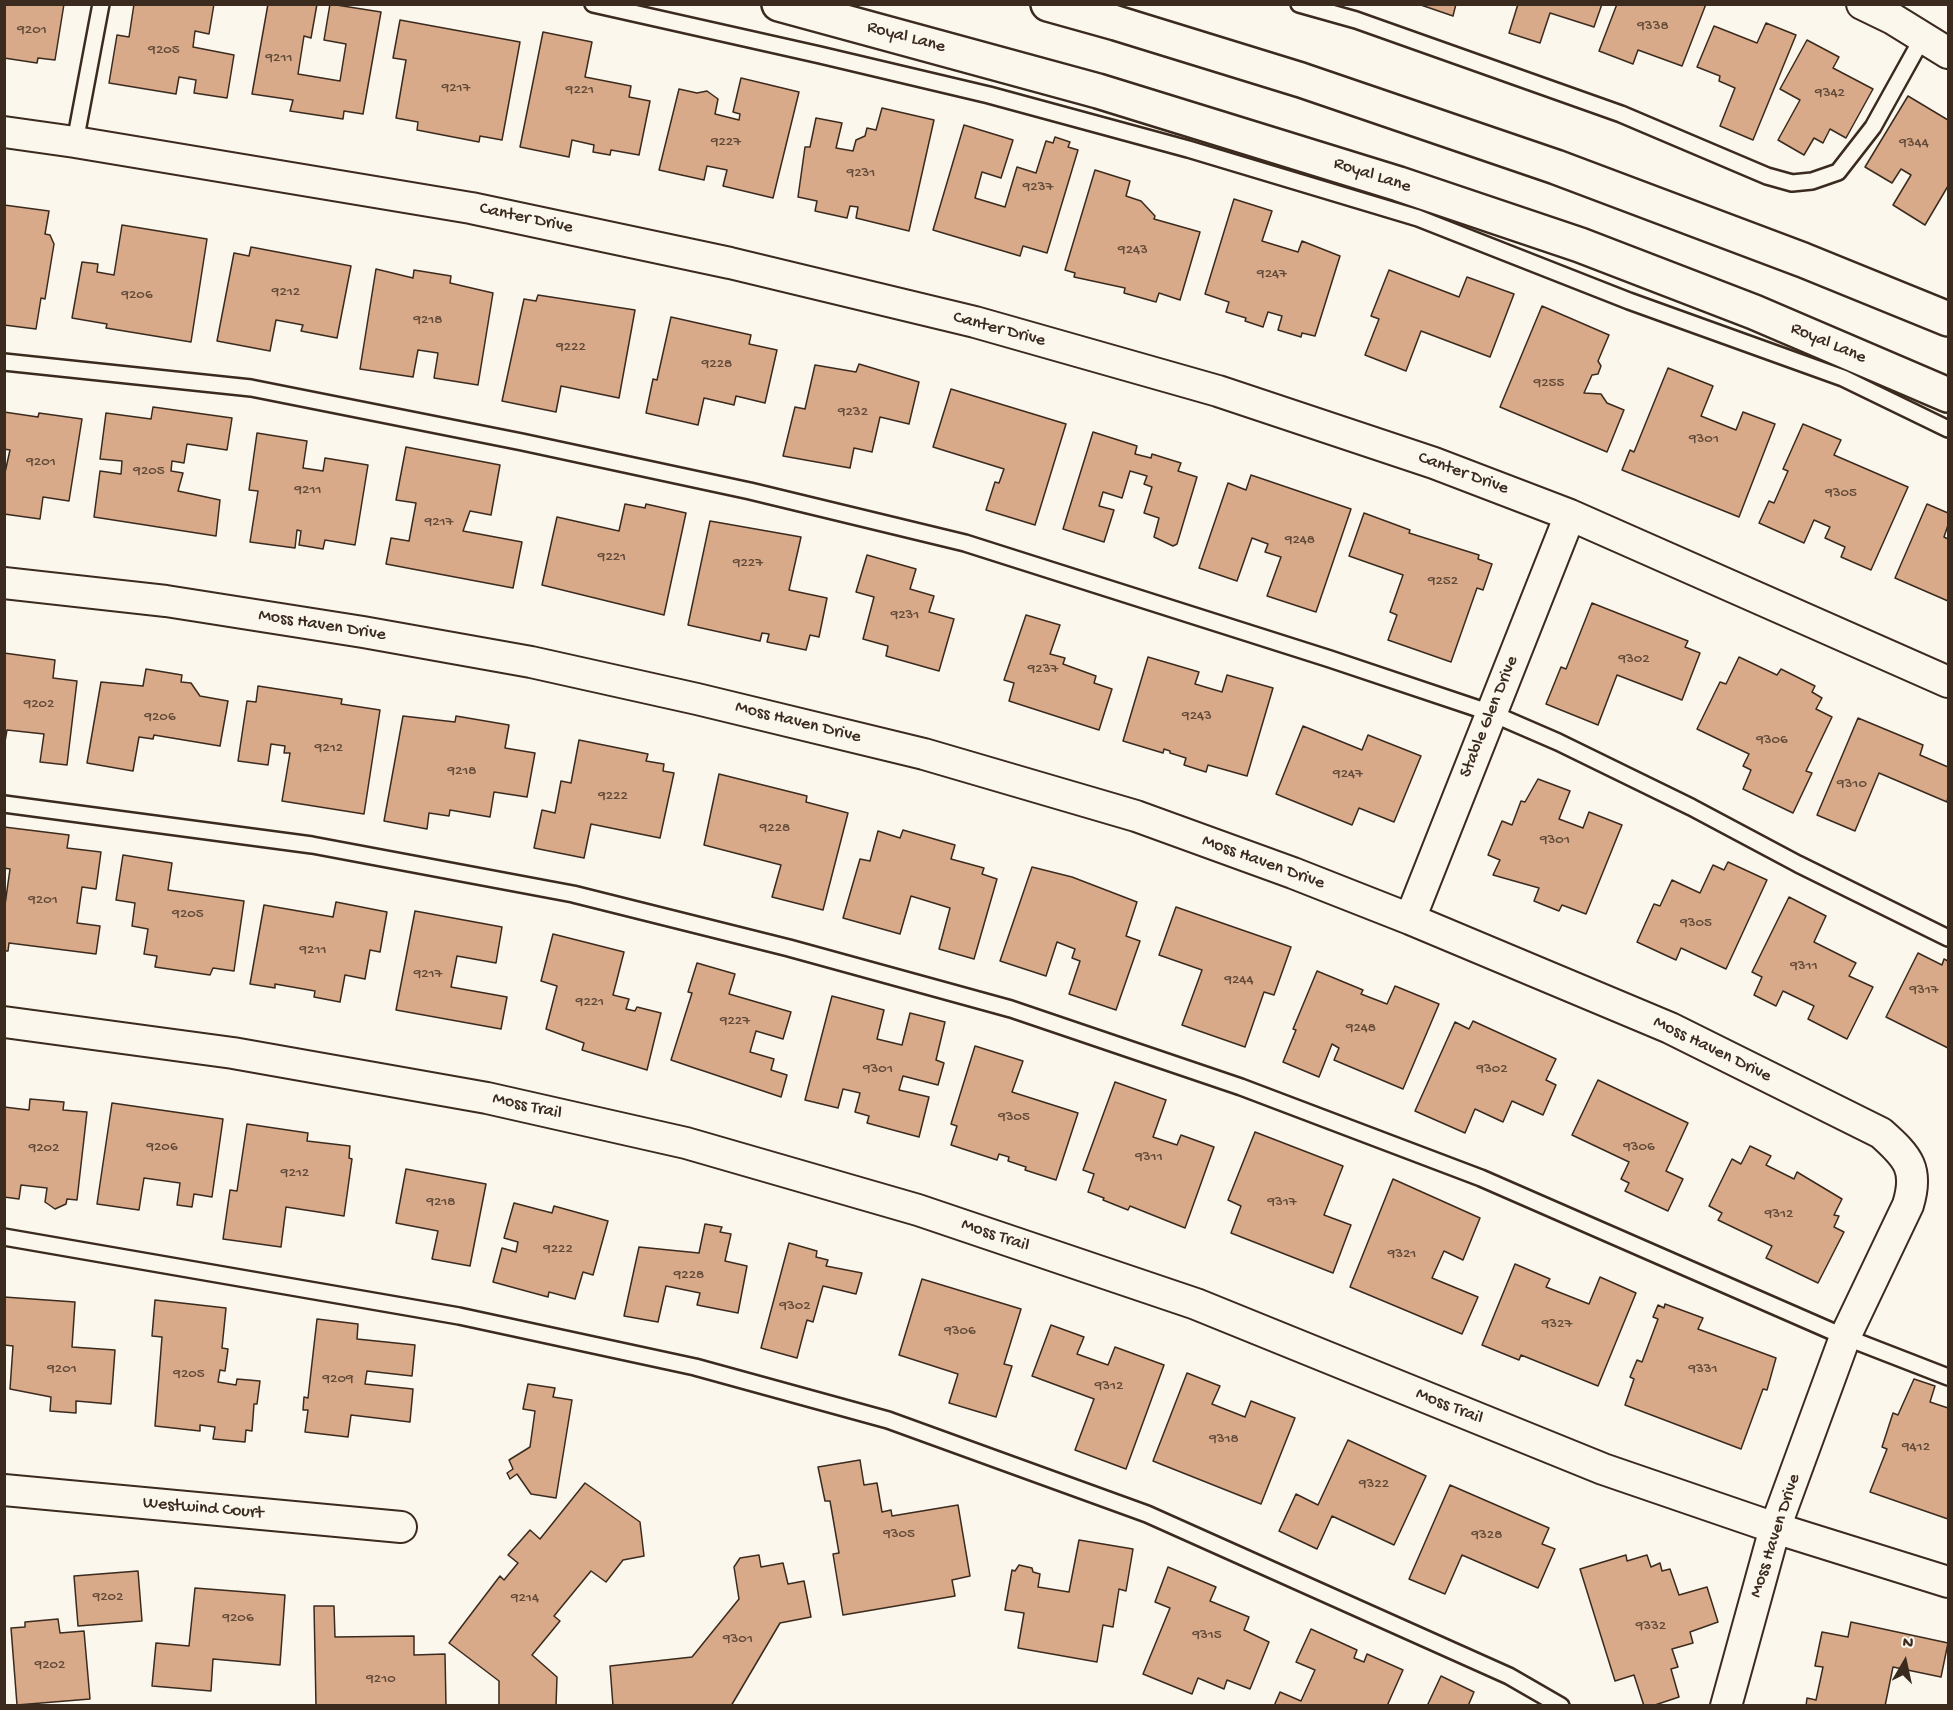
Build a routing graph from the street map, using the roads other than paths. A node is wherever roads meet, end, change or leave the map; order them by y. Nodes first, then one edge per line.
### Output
1 (101, 4) edge
2 (593, 4) edge
3 (779, 4) edge
4 (1048, 4) edge
5 (1299, 4) edge
6 (1862, 4) edge
7 (1923, 37) junction
8 (1948, 53) edge
9 (4, 132) edge
10 (75, 141) junction
11 (1948, 319) edge
12 (4, 362) edge
13 (1948, 395) edge
14 (1948, 429) edge
15 (1570, 515) junction
16 (4, 583) edge
17 (1948, 682) edge
18 (1491, 713) junction
19 (4, 804) edge
20 (1410, 919) junction
21 (1948, 938) edge
22 (4, 1022) edge
23 (4, 1237) edge
24 (1845, 1337) junction
25 (1948, 1377) edge
26 (4, 1490) edge
27 (401, 1527) dead end
28 (1775, 1528) junction
29 (1948, 1582) edge
30 (1561, 1706) edge
31 (1726, 1706) edge

1 - 10 lane
2 - 14 lane
3 - 13 main road, Royal Lane
4 - 11 main road
5 - 7 lane
6 - 7 street
7 - 8 street
9 - 10 street, Canter Drive
10 - 15 street, Canter Drive
12 - 18 lane
15 - 17 street, Canter Drive
15 - 18 street, Stable Glen Drive
16 - 20 street, Moss Haven Drive
18 - 20 street, Stable Glen Drive
18 - 21 lane
19 - 24 lane
20 - 24 street, Moss Haven Drive
22 - 28 street, Moss Trail
23 - 30 lane
24 - 25 lane
24 - 28 street, Moss Haven Drive
26 - 27 street, Westwind Court
28 - 29 street, Moss Trail
28 - 31 street, Moss Haven Drive

